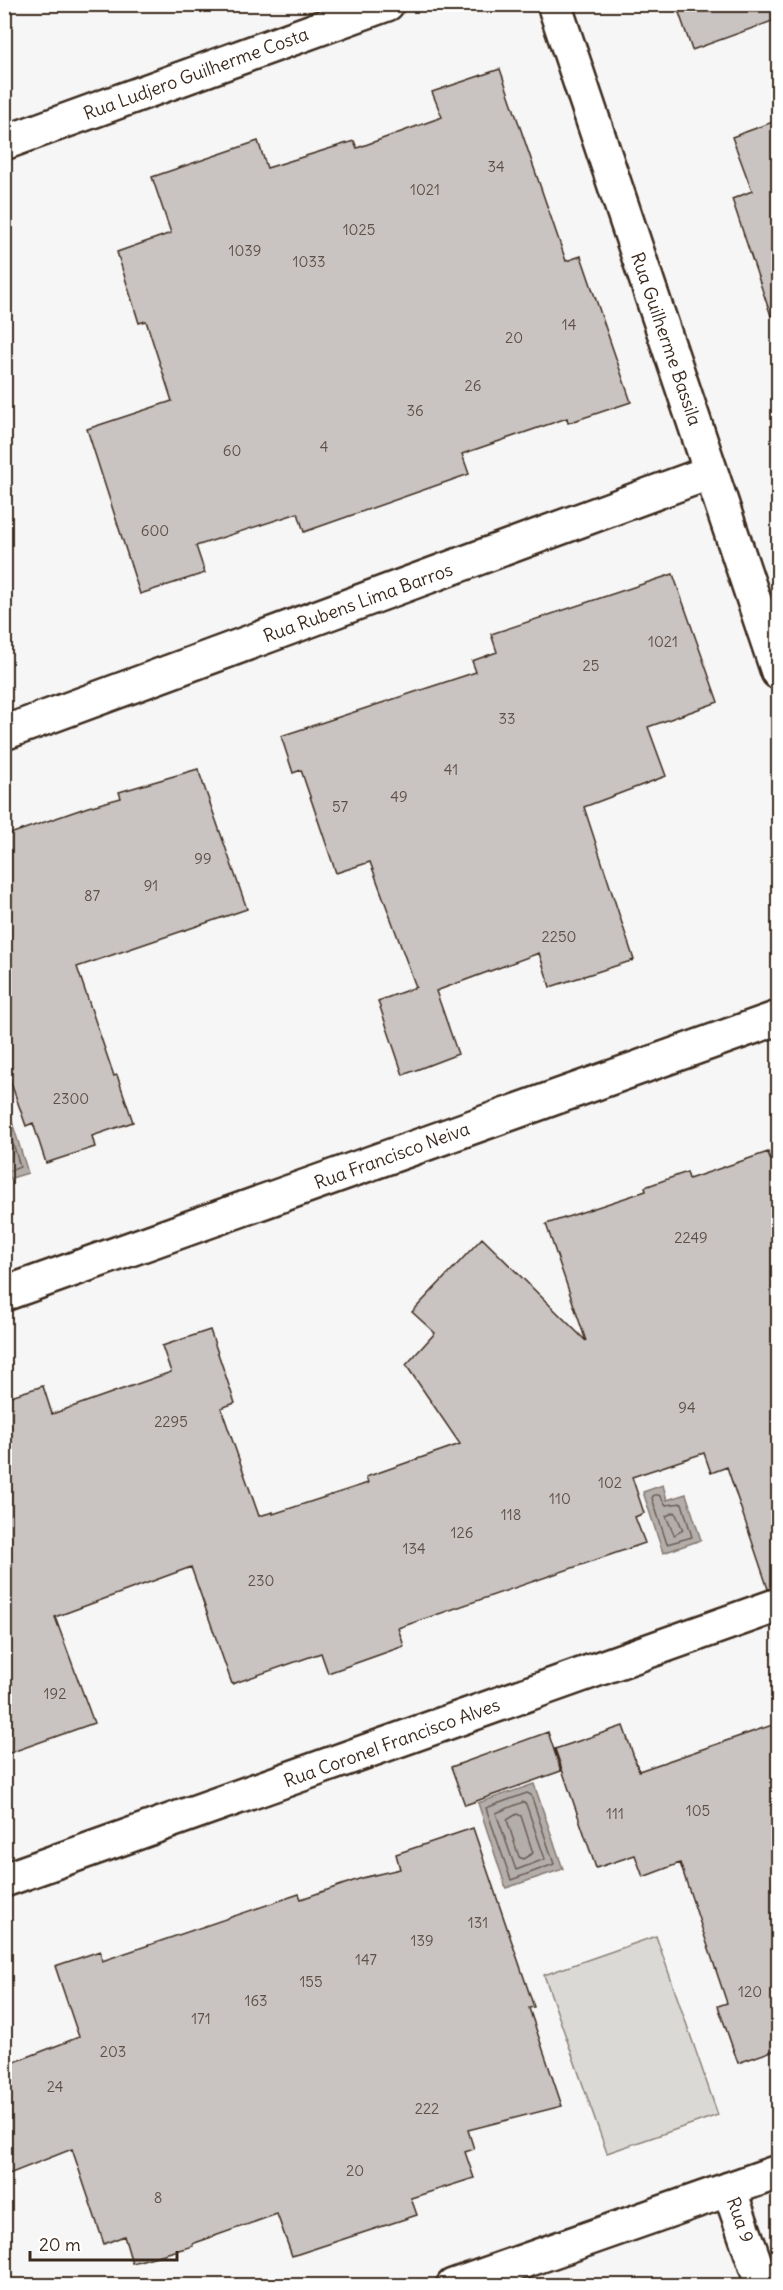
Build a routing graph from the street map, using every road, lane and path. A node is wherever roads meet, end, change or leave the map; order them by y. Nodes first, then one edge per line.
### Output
1 (387, 4) edge
2 (554, 4) edge
3 (4, 143) edge
4 (711, 472) junction
5 (778, 672) edge
6 (4, 733) edge
7 (778, 1018) edge
8 (4, 1294) edge
9 (778, 1605) edge
10 (4, 1880) edge
11 (778, 2172) edge
12 (729, 2189) junction
13 (453, 2286) edge
14 (763, 2286) edge

1 - 3 street, Rua Ludjero Guilherme Costa
2 - 4 street, Rua Guilherme Bassila
4 - 5 street, Rua Guilherme Bassila
4 - 6 street, Rua Rubens Lima Barros
7 - 8 street, Rua Francisco Neiva
9 - 10 street, Rua Coronel Francisco Alves
11 - 12 street
12 - 13 street
12 - 14 street, Rua 9

